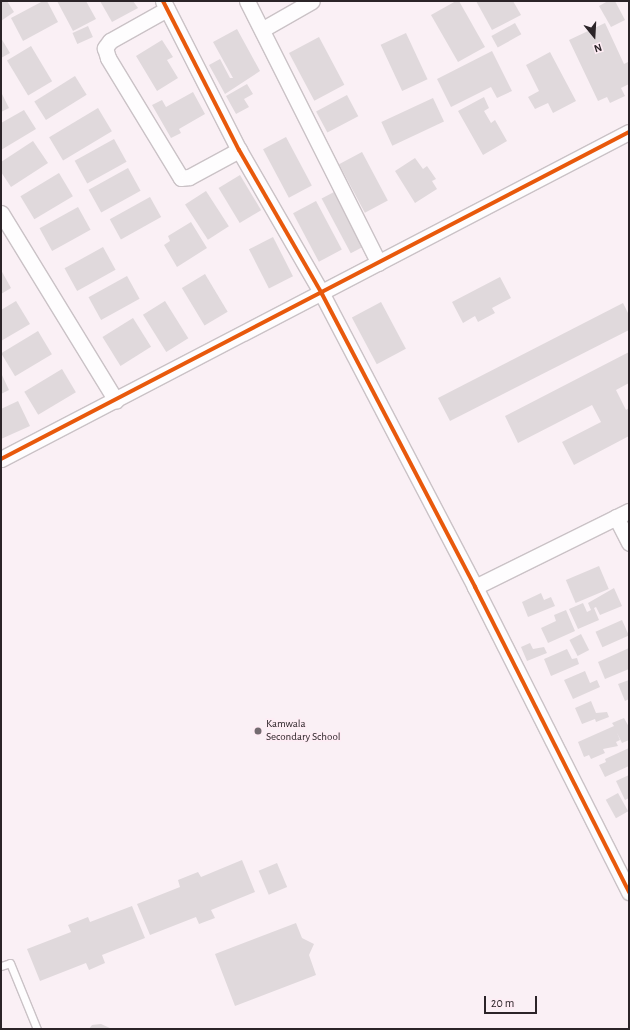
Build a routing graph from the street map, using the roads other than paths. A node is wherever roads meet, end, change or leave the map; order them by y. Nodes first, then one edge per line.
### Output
1 (247, 1) edge
2 (312, 1) edge
3 (165, 5) edge
4 (263, 29) junction
5 (629, 132) edge
6 (239, 150) junction
7 (1, 213) edge
8 (379, 263) junction
9 (322, 294) junction
10 (116, 401) junction
11 (1, 459) edge
12 (622, 514) edge
13 (629, 543) edge
14 (475, 587) junction
15 (629, 892) edge
16 (1, 966) edge
17 (37, 1029) edge

1 - 4 street
2 - 4 street
3 - 6 street
3 - 6 street
4 - 8 street
5 - 8 street
6 - 9 street
7 - 10 street
8 - 9 street
9 - 10 street
9 - 14 street
10 - 11 street
12 - 13 street
12 - 14 street
14 - 15 street
16 - 17 lane

